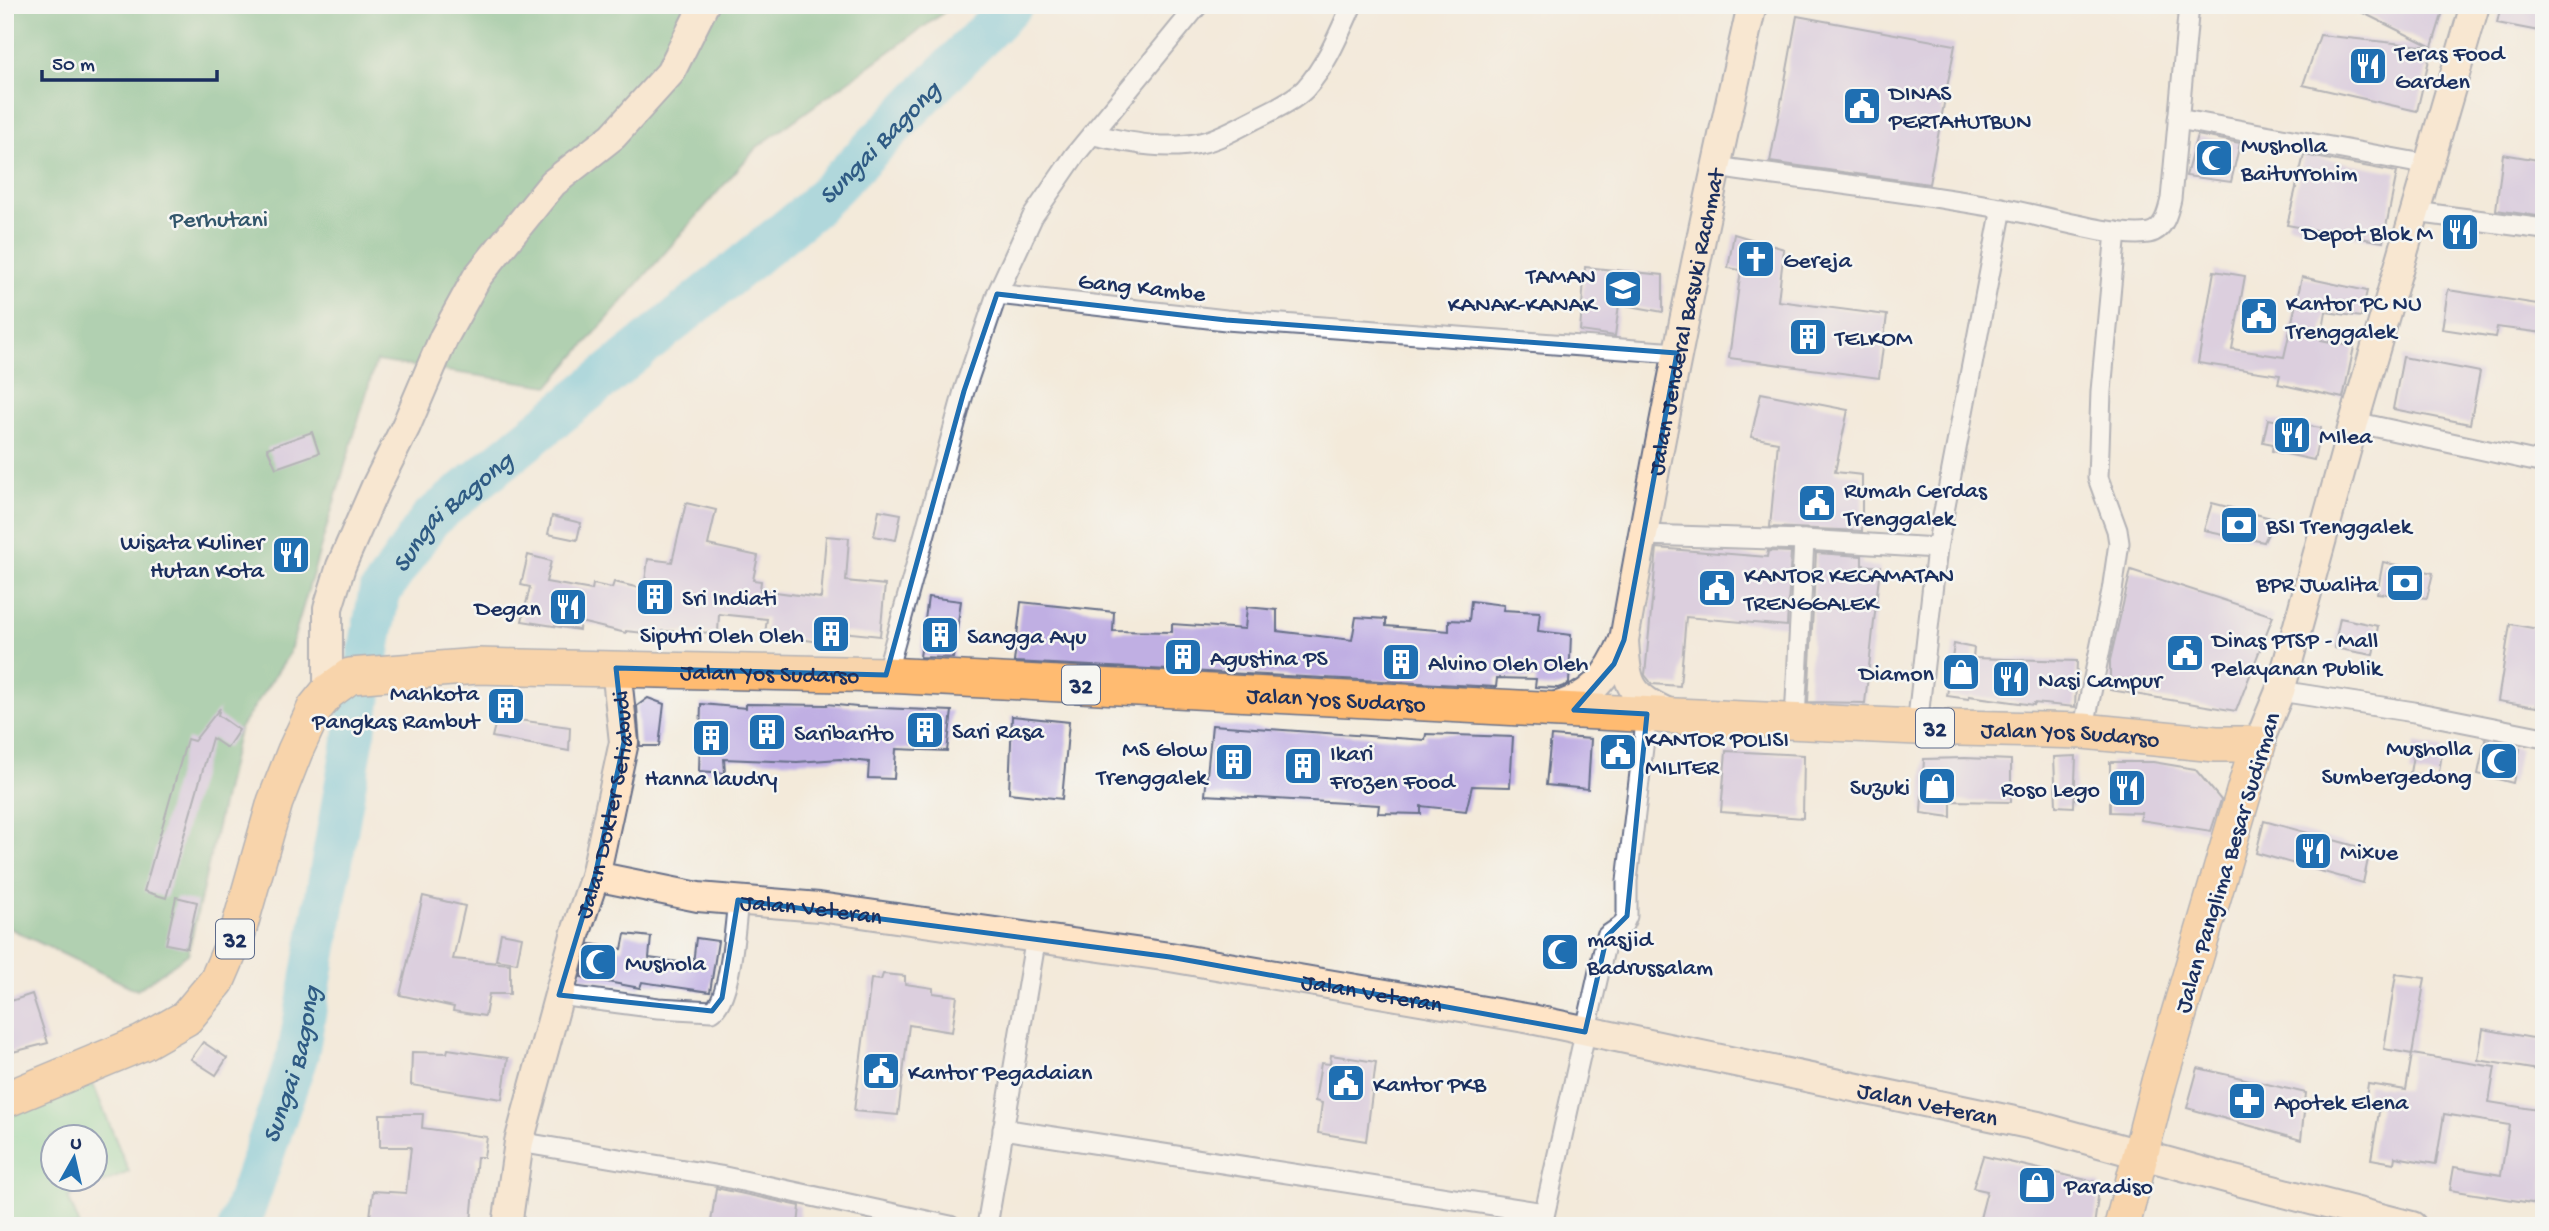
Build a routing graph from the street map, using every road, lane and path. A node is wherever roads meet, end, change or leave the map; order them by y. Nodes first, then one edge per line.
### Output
1 (704, 5) edge
2 (1198, 5) edge
3 (1352, 5) edge
4 (1752, 5) edge
5 (2189, 5) edge
6 (2475, 5) edge
7 (2178, 119) junction
8 (1094, 135) junction
9 (2429, 165) junction
10 (1715, 167) junction
11 (2002, 208) junction
12 (2415, 212) junction
13 (2544, 229) edge
14 (2116, 232) junction
15 (997, 294) junction
16 (1677, 354) junction
17 (2354, 422) junction
18 (2544, 463) edge
19 (1643, 534) junction
20 (1804, 540) junction
21 (1937, 548) junction
22 (1625, 640) junction
23 (616, 668) junction
24 (886, 675) junction
25 (339, 684) junction
26 (2280, 691) junction
27 (1545, 709) junction
28 (1661, 715) junction
29 (1795, 720) junction
30 (1917, 727) junction
31 (2083, 731) junction
32 (2544, 738) edge
33 (2194, 740) junction
34 (2258, 744) junction
35 (2246, 788) junction
36 (594, 876) junction
37 (738, 900) junction
38 (1036, 937) junction
39 (559, 995) junction
40 (1586, 1032) junction
41 (5, 1100) edge
42 (1003, 1129) junction
43 (519, 1142) junction
44 (2140, 1154) junction
45 (886, 1219) edge
46 (1543, 1219) edge
47 (507, 1226) edge
48 (950, 1226) edge
49 (987, 1226) edge
50 (2122, 1226) edge
51 (2412, 1226) edge

1 - 25 street
2 - 8 street
3 - 8 street
4 - 10 street, Jalan Jenderal Basuki Rachmat
5 - 7 street
6 - 9 street, Jalan Panglima Besar Sudirman
7 - 9 street
7 - 14 street
8 - 15 street
9 - 12 street, Jalan Panglima Besar Sudirman
10 - 11 street
10 - 16 street, Jalan Jenderal Basuki Rachmat
11 - 14 street
11 - 21 street
12 - 13 street
12 - 17 street, Jalan Panglima Besar Sudirman
14 - 31 street
15 - 16 street, Gang Kambe
15 - 24 street
16 - 19 street, Jalan Jenderal Basuki Rachmat
17 - 18 street
17 - 26 street, Jalan Panglima Besar Sudirman
19 - 20 street
19 - 22 street, Jalan Jenderal Basuki Rachmat
20 - 21 street
20 - 29 street
21 - 30 street
22 - 27 street
22 - 28 street
23 - 24 highway, Jalan Yos Sudarso / 32
23 - 25 highway, Jalan Yos Sudarso / 32
23 - 36 street, Jalan Dokter Setiabudi
24 - 27 highway, Jalan Yos Sudarso / 32
25 - 41 highway, 32
26 - 32 street
26 - 34 street, Jalan Panglima Besar Sudirman
27 - 28 highway, Jalan Yos Sudarso / 32
28 - 29 highway, Jalan Yos Sudarso / 32
28 - 40 street
29 - 30 highway, Jalan Yos Sudarso / 32
30 - 31 highway, Jalan Yos Sudarso / 32
31 - 33 highway, Jalan Yos Sudarso / 32
33 - 34 highway, 32
33 - 35 highway, 32
34 - 35 highway, Jalan Panglima Besar Sudirman
35 - 44 highway, Jalan Panglima Besar Sudirman
36 - 37 street, Jalan Veteran
36 - 39 street, Jalan Dokter Setiabudi
37 - 38 street, Jalan Veteran
37 - 39 street
38 - 40 street, Jalan Veteran
38 - 42 street
39 - 43 street, Jalan Dokter Setiabudi
40 - 44 street, Jalan Veteran
40 - 46 street
42 - 46 street
42 - 49 street
43 - 45 street
43 - 47 street, Jalan Dokter Setiabudi
44 - 50 highway, Jalan Panglima Besar Sudirman
44 - 51 street, Jalan Veteran
45 - 48 street

